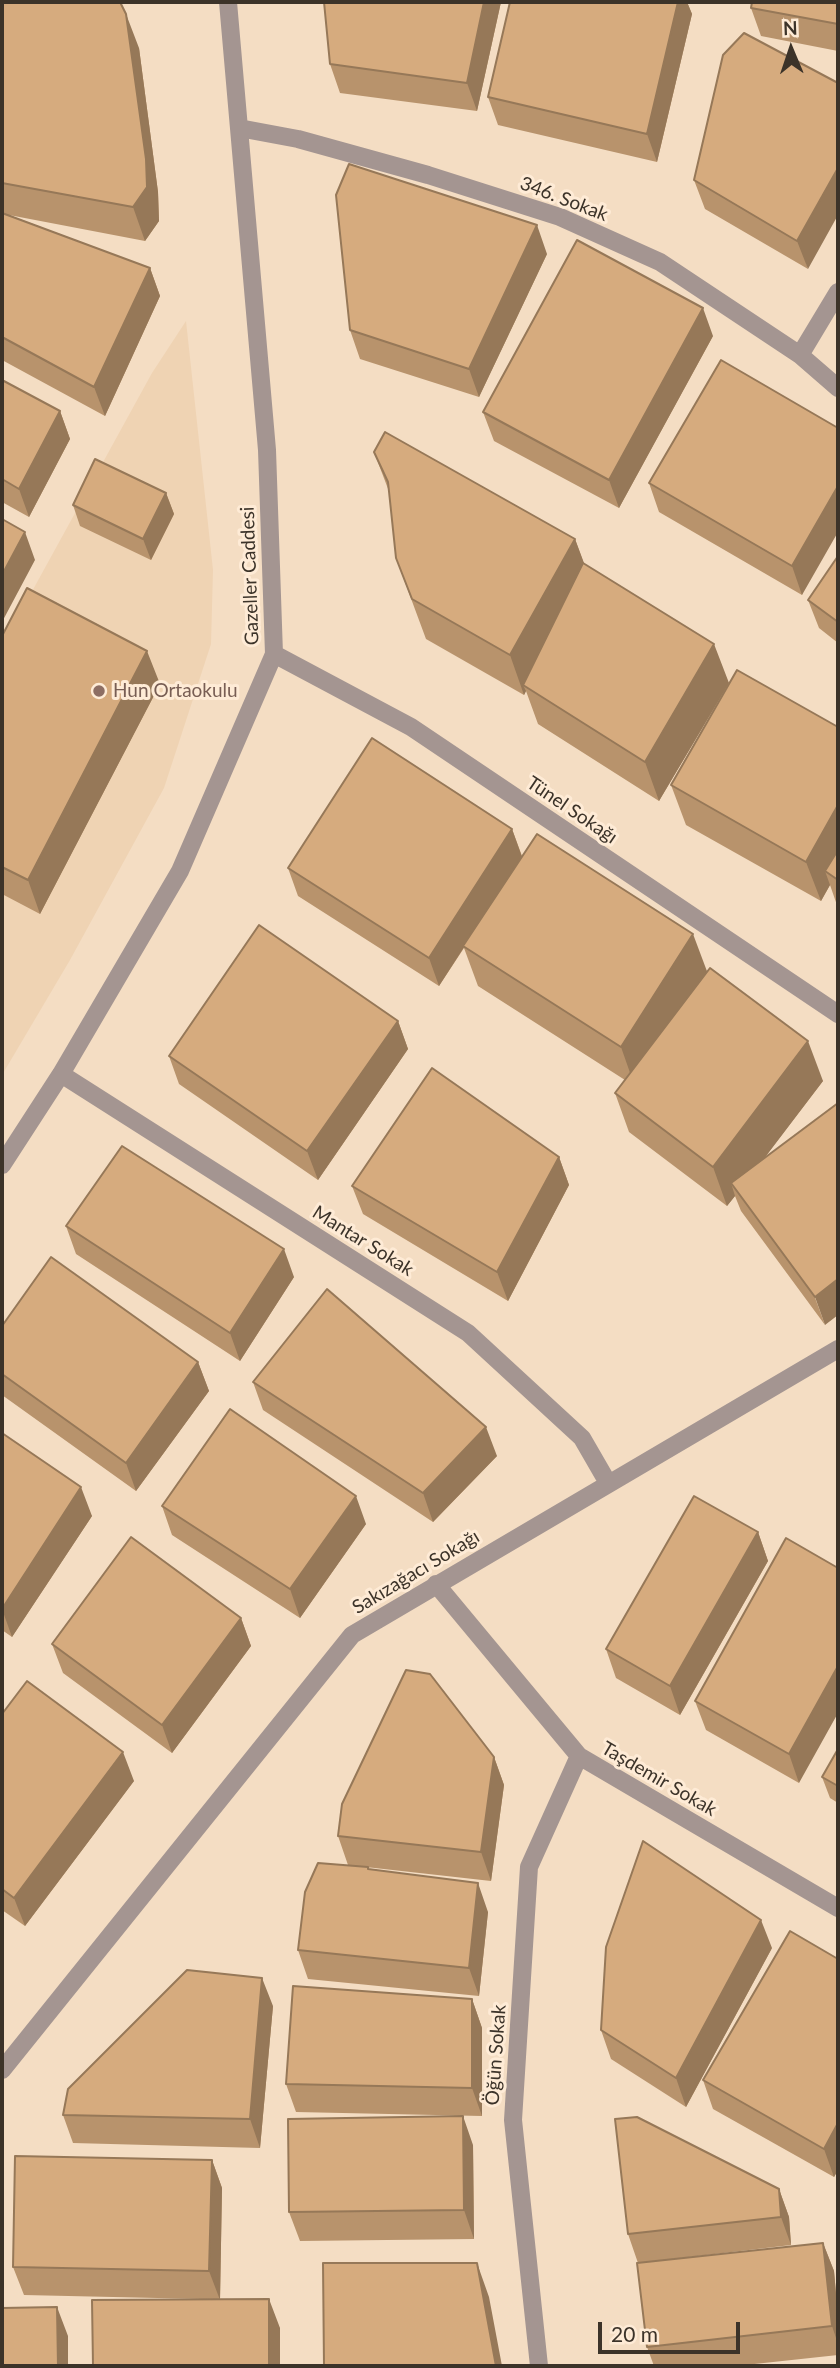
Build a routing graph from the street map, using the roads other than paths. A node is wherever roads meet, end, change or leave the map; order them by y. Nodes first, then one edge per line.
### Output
1 (228, 2) edge
2 (239, 128) junction
3 (838, 292) edge
4 (800, 355) junction
5 (838, 388) edge
6 (274, 654) junction
7 (838, 1014) edge
8 (61, 1074) junction
9 (2, 1164) edge
10 (838, 1349) edge
11 (608, 1483) junction
12 (436, 1584) junction
13 (579, 1756) junction
14 (838, 1908) edge
15 (2, 2070) edge
16 (539, 2366) edge

1 - 2 street, Gazeller Caddesi
2 - 4 street, 346. Sokak
2 - 6 street, Gazeller Caddesi
3 - 4 street
4 - 5 street, 346. Sokak
6 - 7 street, Tünel Sokağı
6 - 8 street, Gazeller Caddesi
8 - 9 street, Gazeller Caddesi
8 - 11 street, Mantar Sokak
10 - 11 street, Sakızağacı Sokağı
11 - 12 street, Sakızağacı Sokağı
12 - 13 street, Taşdemir Sokak
12 - 15 street, Sakızağacı Sokağı
13 - 14 street, Taşdemir Sokak
13 - 16 street, Öğün Sokak

